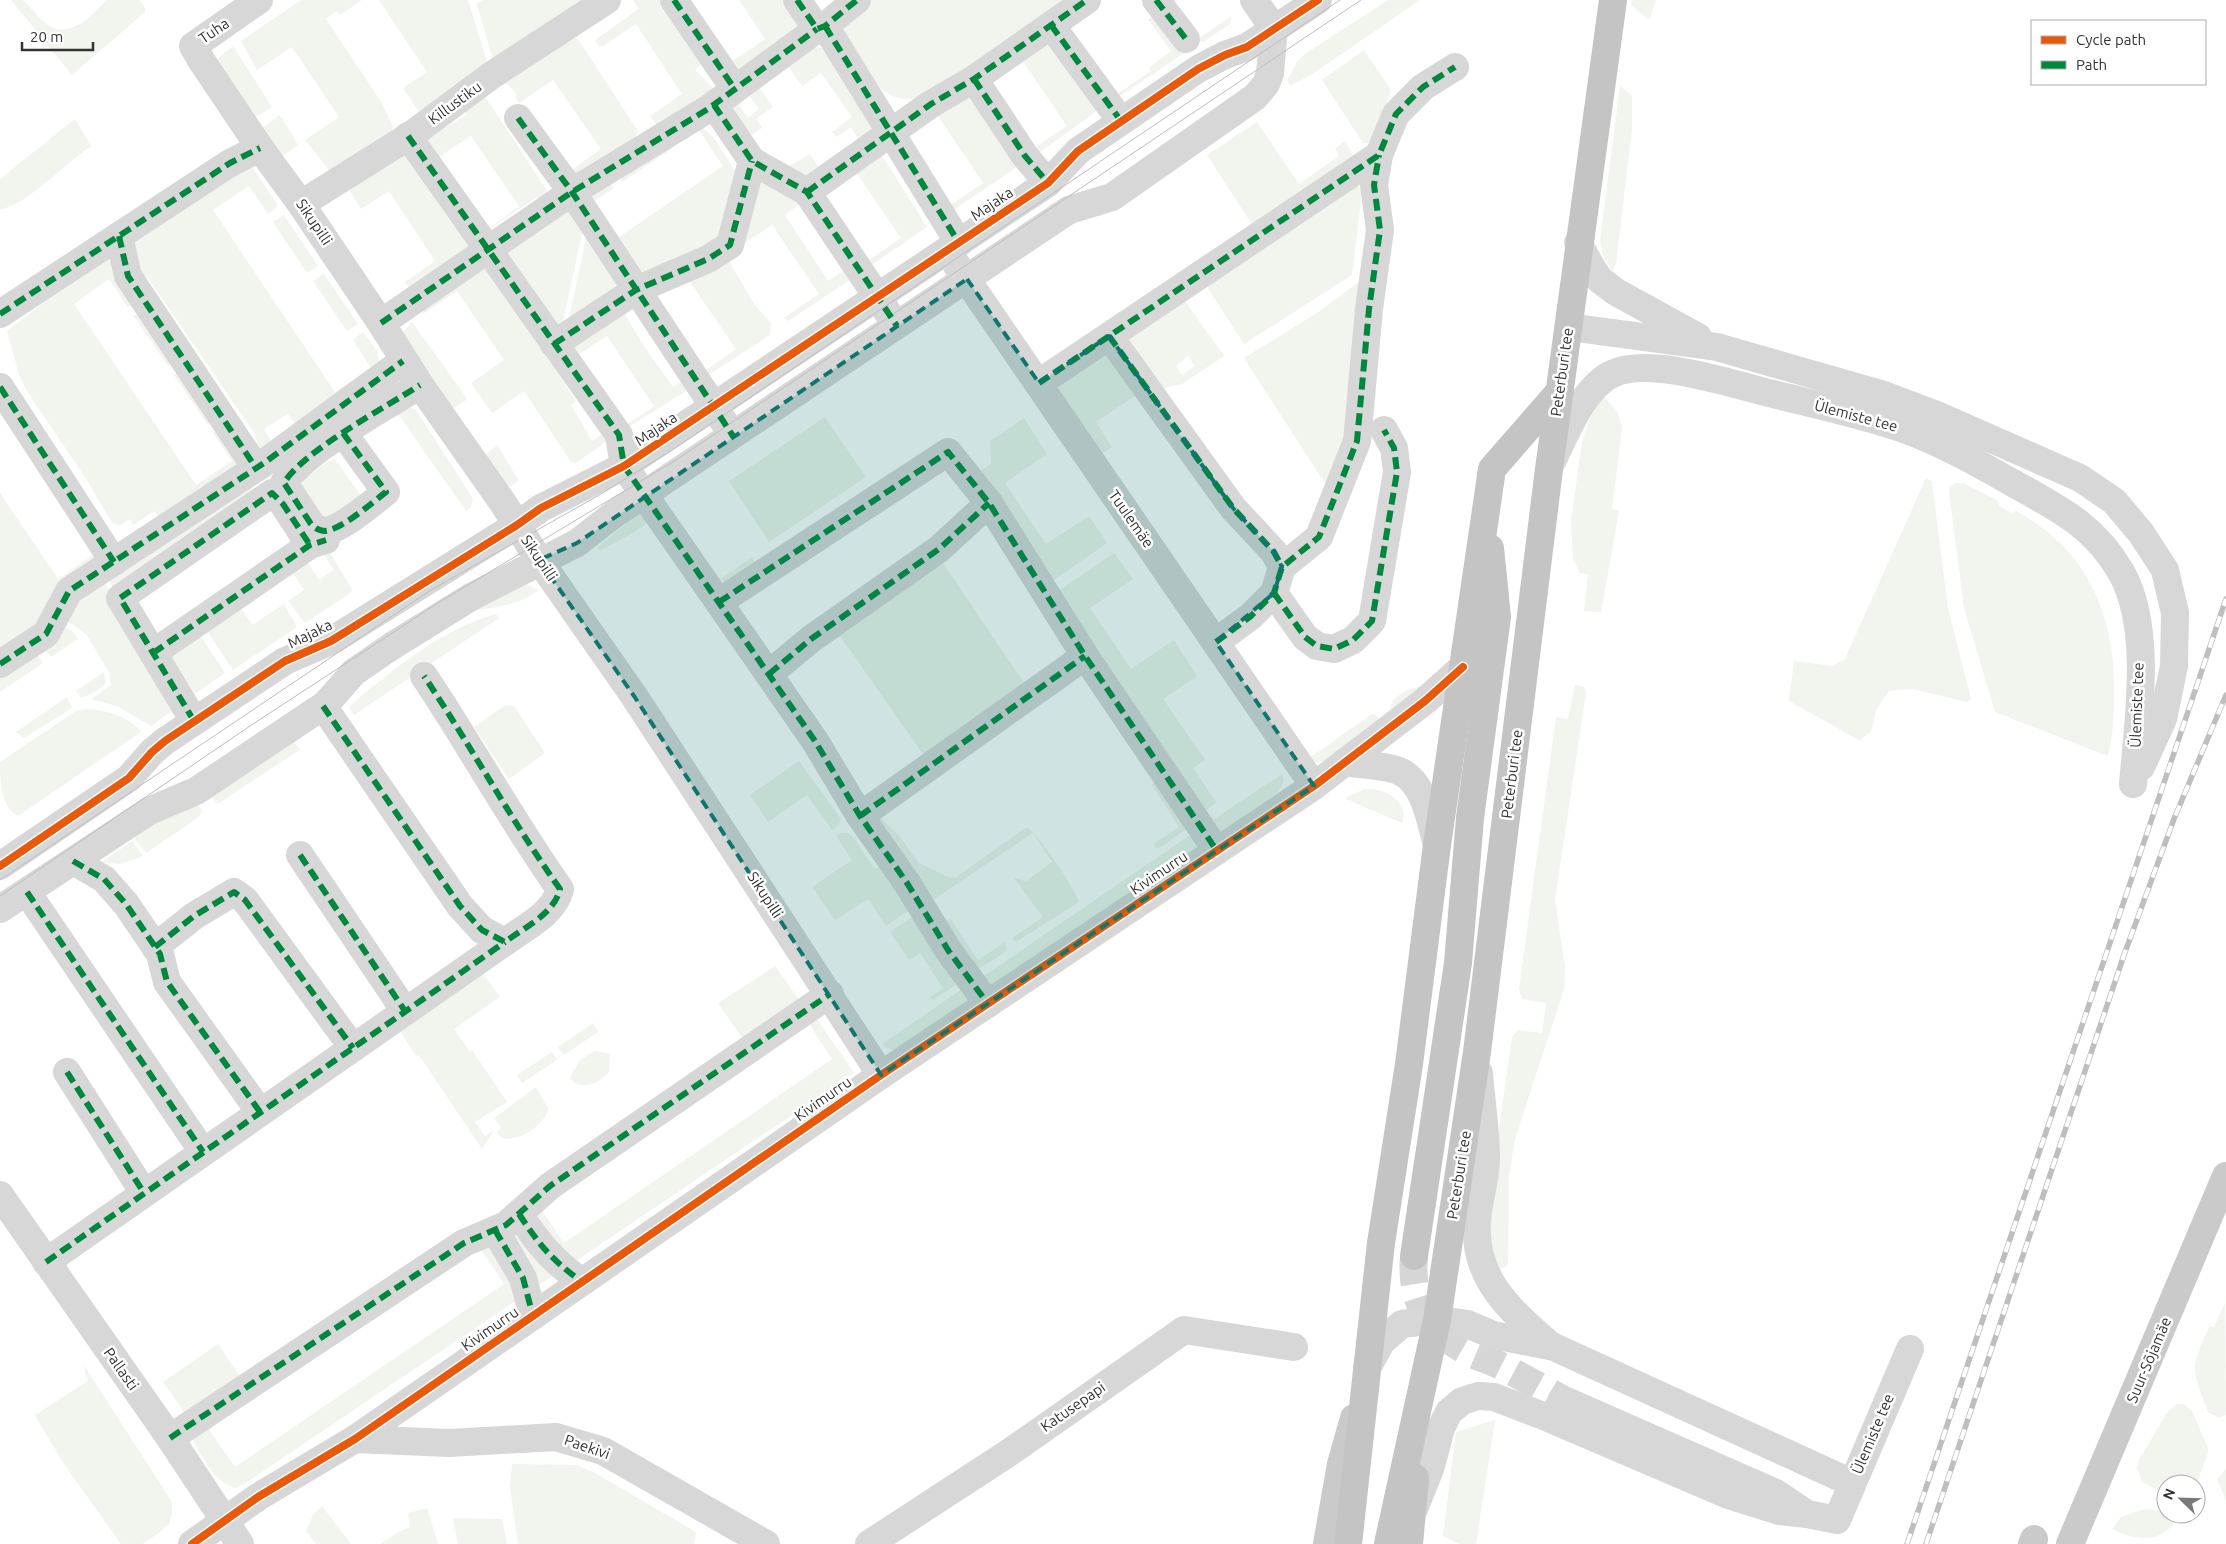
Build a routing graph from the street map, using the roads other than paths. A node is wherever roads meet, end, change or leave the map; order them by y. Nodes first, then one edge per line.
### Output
1 (259, 0) edge
2 (607, 0) edge
3 (674, 0) edge
4 (796, 0) edge
5 (857, 0) edge
6 (1087, 0) edge
7 (1156, 0) edge
8 (1254, 0) edge
9 (1318, 0) edge
10 (1613, 0) edge
11 (1051, 25) junction
12 (821, 28) junction
13 (1186, 38) dead end
14 (1273, 41) junction
15 (193, 46) joint
16 (1455, 67) dead end
17 (974, 78) junction
18 (724, 96) junction
19 (518, 118) dead end
20 (1121, 121) junction
21 (891, 133) junction
22 (408, 136) junction
23 (260, 148) junction
24 (1379, 154) junction
25 (752, 160) junction
26 (1048, 183) junction
27 (572, 192) junction
28 (807, 192) junction
29 (302, 204) junction
30 (118, 236) junction
31 (1578, 243) junction
32 (953, 247) junction
33 (488, 250) junction
34 (967, 280) junction
35 (636, 290) junction
36 (878, 297) junction
37 (0, 314) edge
38 (381, 323) junction
39 (897, 326) junction
40 (1569, 327) junction
41 (1109, 336) junction
42 (554, 344) junction
43 (1717, 347) junction
44 (404, 360) junction
45 (1038, 383) junction
46 (420, 385) junction
47 (0, 387) edge
48 (1560, 391) junction
49 (714, 407) junction
50 (1384, 430) dead end
51 (343, 433) dead end
52 (733, 436) junction
53 (624, 466) junction
54 (256, 468) junction
55 (1548, 469) junction
56 (644, 496) junction
57 (989, 503) junction
58 (1485, 509) junction
59 (517, 525) junction
60 (539, 560) junction
61 (114, 562) junction
62 (1282, 567) junction
63 (1274, 593) junction
64 (720, 602) junction
65 (1216, 642) junction
66 (153, 653) junction
67 (1085, 656) junction
68 (0, 664) edge
69 (1462, 668) junction
70 (769, 674) junction
71 (424, 676) dead end
72 (323, 706) junction
73 (194, 722) junction
74 (1345, 762) junction
75 (1314, 786) junction
76 (860, 816) junction
77 (1437, 845) junction
78 (1217, 851) junction
79 (300, 855) dead end
80 (73, 861) junction
81 (0, 866) edge
82 (27, 892) junction
83 (0, 909) edge
84 (505, 942) junction
85 (155, 947) junction
86 (830, 994) junction
87 (988, 1004) junction
88 (405, 1011) junction
89 (353, 1048) junction
90 (1477, 1052) junction
91 (67, 1072) dead end
92 (881, 1075) junction
93 (260, 1112) junction
94 (203, 1152) junction
95 (2226, 1176) edge
96 (144, 1194) junction
97 (0, 1196) edge
98 (519, 1214) junction
99 (495, 1230) junction
100 (1414, 1256) tunnel mouth
101 (46, 1262) junction
102 (582, 1282) junction
103 (533, 1316) junction
104 (1437, 1320) junction
105 (1294, 1347) dead end
106 (1554, 1347) junction
107 (1910, 1348) dead end
108 (1367, 1368) junction
109 (1422, 1390) junction
110 (1562, 1399) tunnel mouth
111 (170, 1438) junction
112 (355, 1440) junction
113 (1852, 1483) junction
114 (1413, 1513) junction
115 (1807, 1514) junction
116 (223, 1520) junction
117 (2073, 1537) edge
118 (192, 1544) edge
119 (240, 1544) edge
120 (766, 1544) edge
121 (869, 1544) edge
122 (1327, 1544) edge
123 (1348, 1544) edge
124 (1388, 1544) edge
125 (1409, 1544) edge

1 - 15 street, Tuha
2 - 22 street, Killustiku
3 - 18 street
4 - 12 street, Tuulemäe
5 - 12 street
6 - 11 street
7 - 13 street
8 - 14 street
9 - 14 street, Majaka
10 - 31 highway, Peterburi tee
11 - 17 street
11 - 20 street
12 - 18 street
12 - 21 street, Tuulemäe
14 - 20 street, Majaka
14 - 34 street
15 - 23 street, Sikupilli
16 - 24 street
17 - 21 street
17 - 26 street
18 - 25 street
18 - 27 street
19 - 27 street
20 - 26 street, Majaka
21 - 28 street
21 - 32 street, Tuulemäe
22 - 29 street, Killustiku
22 - 33 street
23 - 29 street, Sikupilli
23 - 30 street
24 - 41 street
24 - 62 street
25 - 28 street
25 - 35 street
26 - 32 street, Majaka
27 - 33 street
27 - 35 street
28 - 36 street
29 - 38 street, Sikupilli
30 - 37 street
30 - 54 street
31 - 40 highway, Peterburi tee
31 - 43 street, Ülemiste tee
32 - 34 street, Tuulemäe
32 - 36 street, Majaka
33 - 38 street
33 - 42 street
34 - 39 street
34 - 45 street, Tuulemäe
35 - 42 street
35 - 49 street
36 - 39 street
36 - 49 street, Majaka
38 - 44 street, Sikupilli
39 - 52 street
40 - 43 street, Ülemiste tee
40 - 48 highway, Peterburi tee
41 - 45 street
41 - 62 street
42 - 53 street
43 - 55 street, Ülemiste tee
44 - 46 street, Sikupilli
44 - 54 street
45 - 65 street, Tuulemäe
46 - 51 street
46 - 59 street, Sikupilli
47 - 61 street
48 - 55 highway, Peterburi tee
48 - 58 highway
49 - 52 street
49 - 53 street, Majaka
50 - 63 street
52 - 56 street
53 - 56 street
53 - 59 street, Majaka
54 - 61 street
55 - 90 highway, Peterburi tee
56 - 60 street
56 - 64 street
57 - 64 street
57 - 67 street
57 - 70 street
58 - 69 highway
58 - 100 highway
59 - 60 street, Sikupilli
59 - 73 street, Majaka
60 - 72 street
60 - 86 street, Sikupilli
61 - 68 street
62 - 63 street
63 - 65 street
64 - 70 street
65 - 75 street, Tuulemäe
66 - 66 street
66 - 73 street
67 - 76 street
67 - 78 street
69 - 74 street, Kivimurru
69 - 77 highway
70 - 76 street
71 - 84 street
72 - 80 street
72 - 84 street
73 - 81 street, Majaka
74 - 75 street, Kivimurru
74 - 77 street
75 - 78 street, Kivimurru
76 - 87 street
77 - 108 highway
78 - 87 street, Kivimurru
79 - 88 street
80 - 82 street
80 - 85 street
82 - 83 street
82 - 94 street
84 - 88 street
85 - 89 street
85 - 93 street
86 - 92 street, Sikupilli
86 - 98 street
87 - 92 street, Kivimurru
88 - 89 street
89 - 93 street
90 - 104 highway, Peterburi tee
90 - 106 street
91 - 96 street
92 - 102 street, Kivimurru
93 - 94 street
94 - 96 street
95 - 117 main road, Suur-Sõjamäe
96 - 101 street
97 - 101 street, Pallasti
98 - 99 street
98 - 102 street
99 - 103 street
99 - 111 street
101 - 111 street, Pallasti
102 - 103 street, Kivimurru
103 - 112 street, Kivimurru
104 - 106 street
104 - 108 street
104 - 109 highway, Peterburi tee
105 - 121 street, Katusepapi
106 - 113 street
107 - 113 street, Ülemiste tee
108 - 122 main road
108 - 123 highway
109 - 114 highway
109 - 124 highway, Peterburi tee
110 - 115 street
111 - 116 street, Pallasti
112 - 116 street, Kivimurru
112 - 120 street, Paekivi
113 - 115 street, Ülemiste tee
114 - 115 street
114 - 125 highway
116 - 118 street, Kivimurru
116 - 119 street, Pallasti

